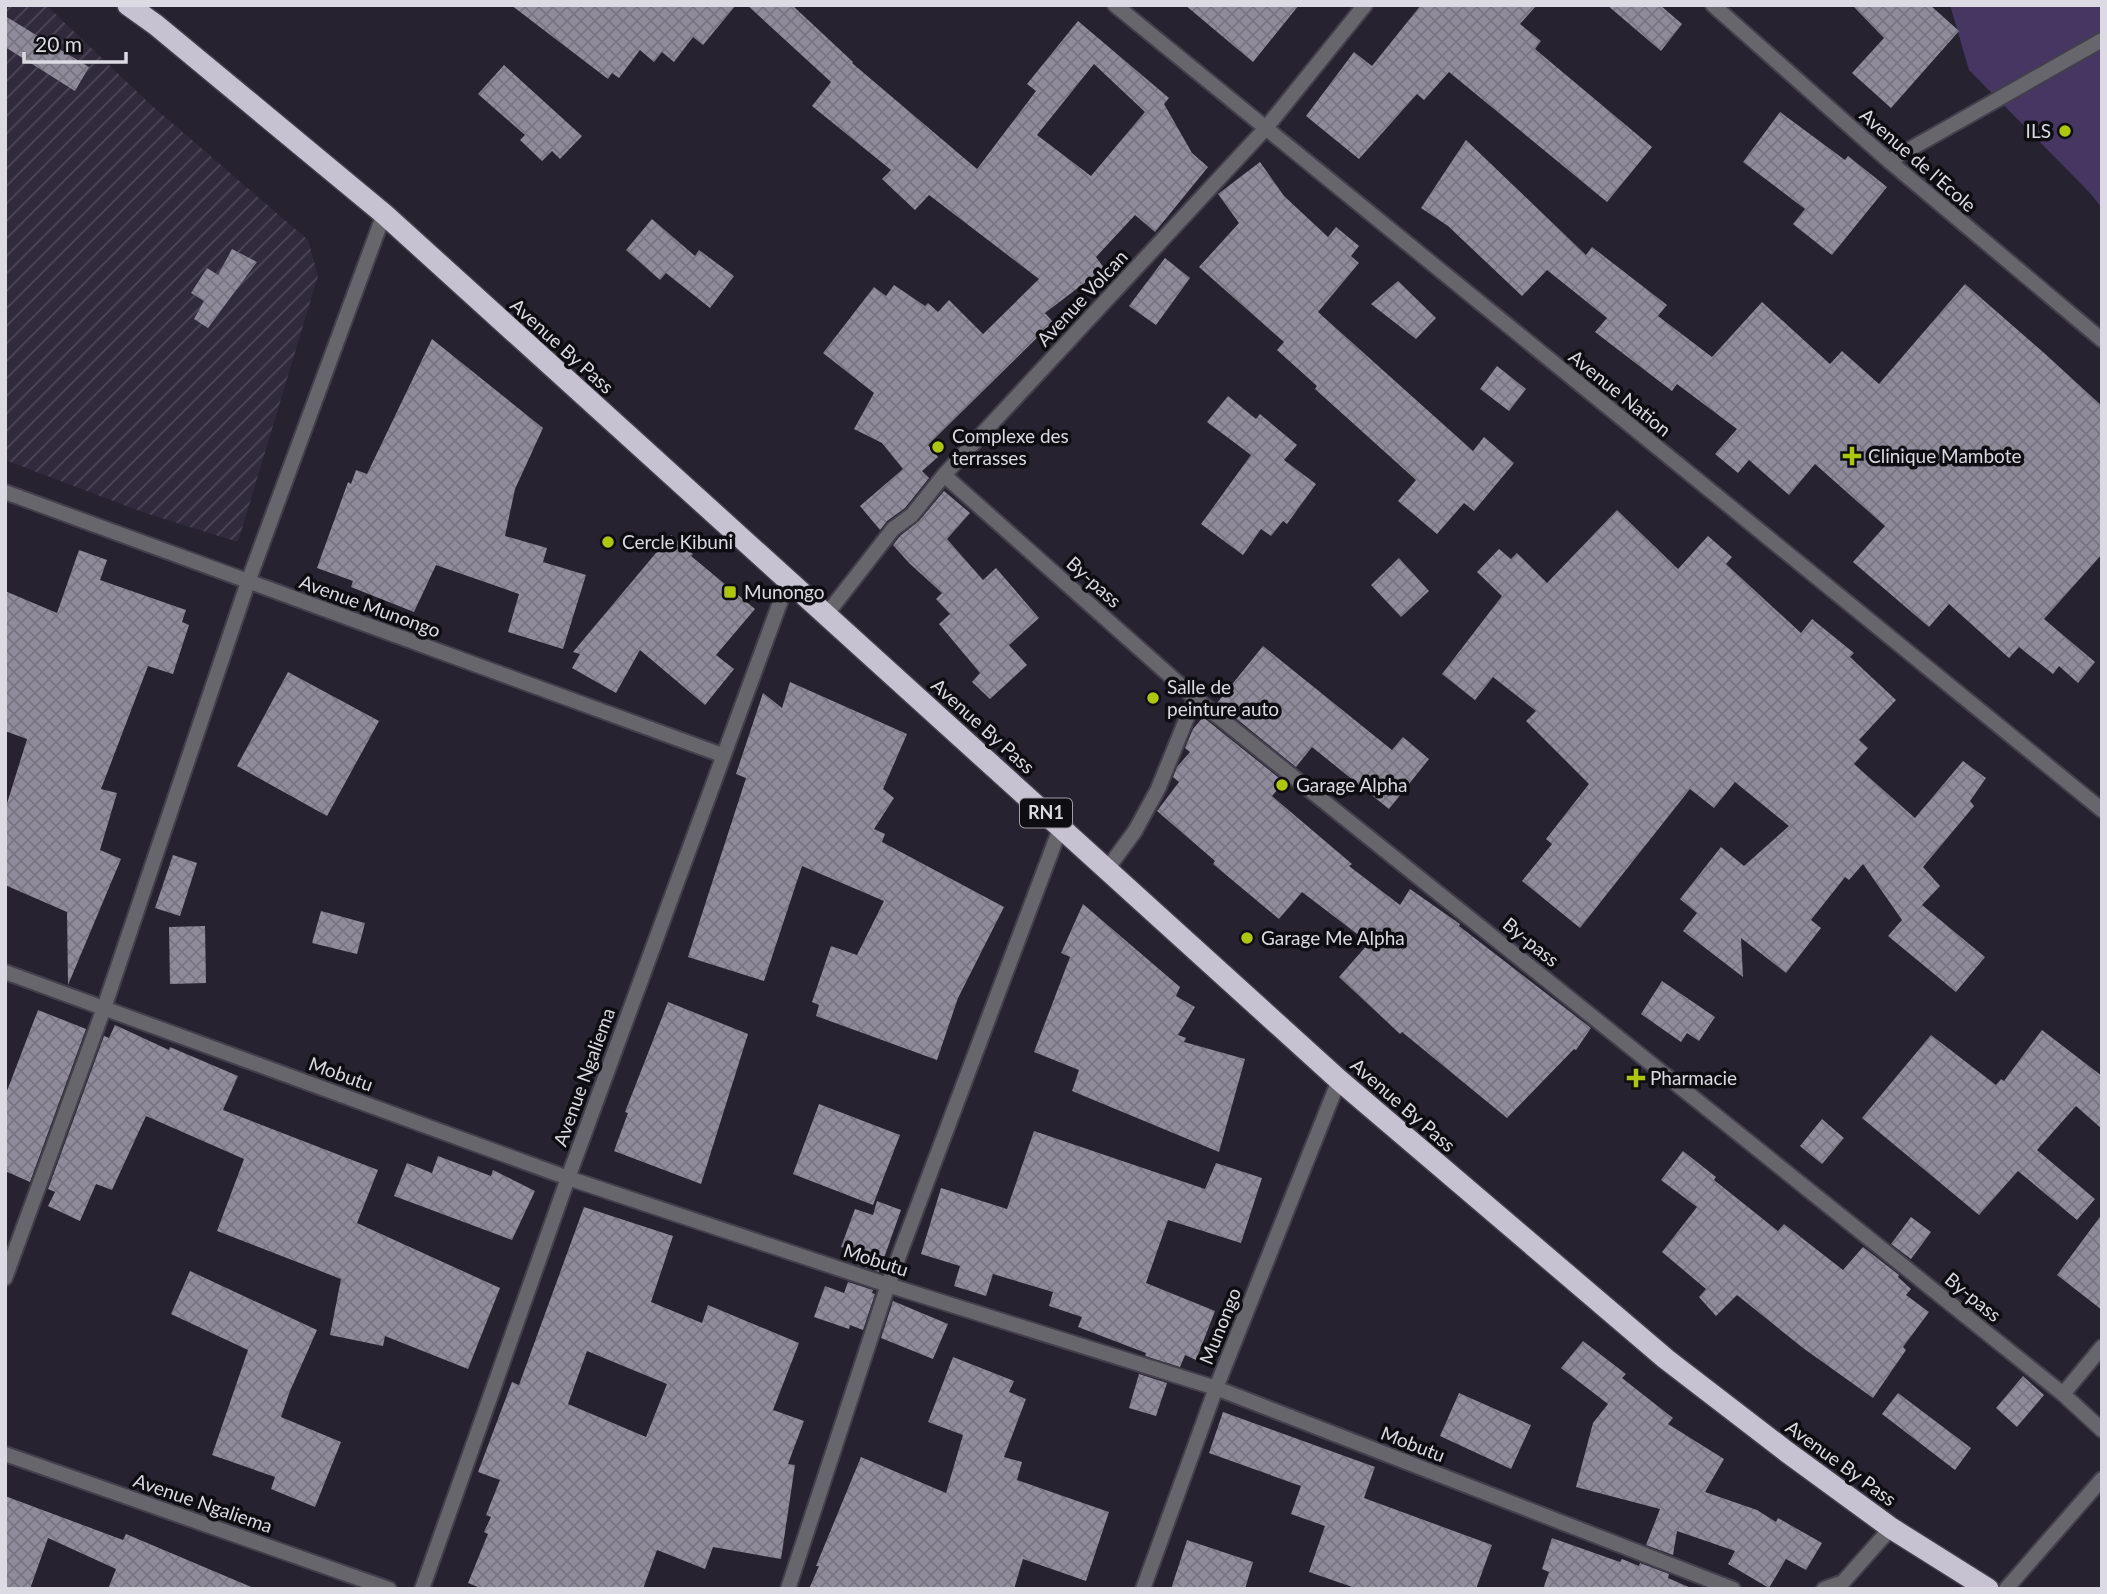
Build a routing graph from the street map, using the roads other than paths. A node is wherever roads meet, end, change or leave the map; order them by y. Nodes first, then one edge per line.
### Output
1 (128, 5) edge
2 (1115, 5) edge
3 (1365, 5) edge
4 (1713, 5) edge
5 (2102, 40) edge
6 (1265, 130) junction
7 (1889, 161) junction
8 (384, 214) junction
9 (2102, 340) edge
10 (944, 475) junction
11 (5, 492) edge
12 (788, 581) junction
13 (248, 582) junction
14 (826, 615) junction
15 (1195, 698) junction
16 (722, 755) junction
17 (2102, 810) edge
18 (1061, 826) junction
19 (1108, 868) junction
20 (5, 972) edge
21 (104, 1008) junction
22 (1339, 1080) junction
23 (568, 1178) junction
24 (5, 1278) edge
25 (888, 1285) junction
26 (2102, 1348) edge
27 (1216, 1388) junction
28 (2063, 1394) junction
29 (2102, 1430) edge
30 (5, 1454) edge
31 (2102, 1479) edge
32 (1891, 1528) junction
33 (389, 1589) edge
34 (422, 1589) edge
35 (788, 1589) edge
36 (1143, 1589) edge
37 (1733, 1589) edge
38 (1824, 1589) edge
39 (1988, 1589) edge
40 (2006, 1589) edge

1 - 8 highway, Avenue By Pass / RN1
2 - 6 street, Avenue Nation
3 - 6 street, Avenue Volcan
4 - 7 street, Avenue de l'Ecole
5 - 7 street
6 - 10 street, Avenue Volcan
6 - 17 street, Avenue Nation
7 - 9 street, Avenue de l'Ecole
8 - 12 highway, Avenue By Pass / RN1
8 - 13 street
10 - 14 street, Avenue Volcan
10 - 15 street, By-pass
11 - 13 street, Avenue Munongo
12 - 14 highway, Avenue By Pass / RN1
12 - 16 street, Avenue Ngaliema
13 - 16 street, Avenue Munongo
13 - 21 street
14 - 18 highway, Avenue By Pass / RN1
15 - 19 street
15 - 28 street, By-pass
16 - 23 street, Avenue Ngaliema
18 - 19 highway, Avenue By Pass / RN1
18 - 25 street
19 - 22 highway, Avenue By Pass / RN1
20 - 21 street, Mobutu
21 - 23 street, Mobutu
21 - 24 street
22 - 27 street, Munongo
22 - 32 highway, Avenue By Pass / RN1
23 - 25 street, Mobutu
23 - 34 street, Avenue Ngaliema
25 - 27 street, Mobutu
25 - 35 street
26 - 28 street
27 - 36 street, Munongo
27 - 37 street, Mobutu
28 - 29 street, By-pass
30 - 33 street, Avenue Ngaliema
31 - 40 street
32 - 38 street
32 - 39 highway, Avenue By Pass / RN1

